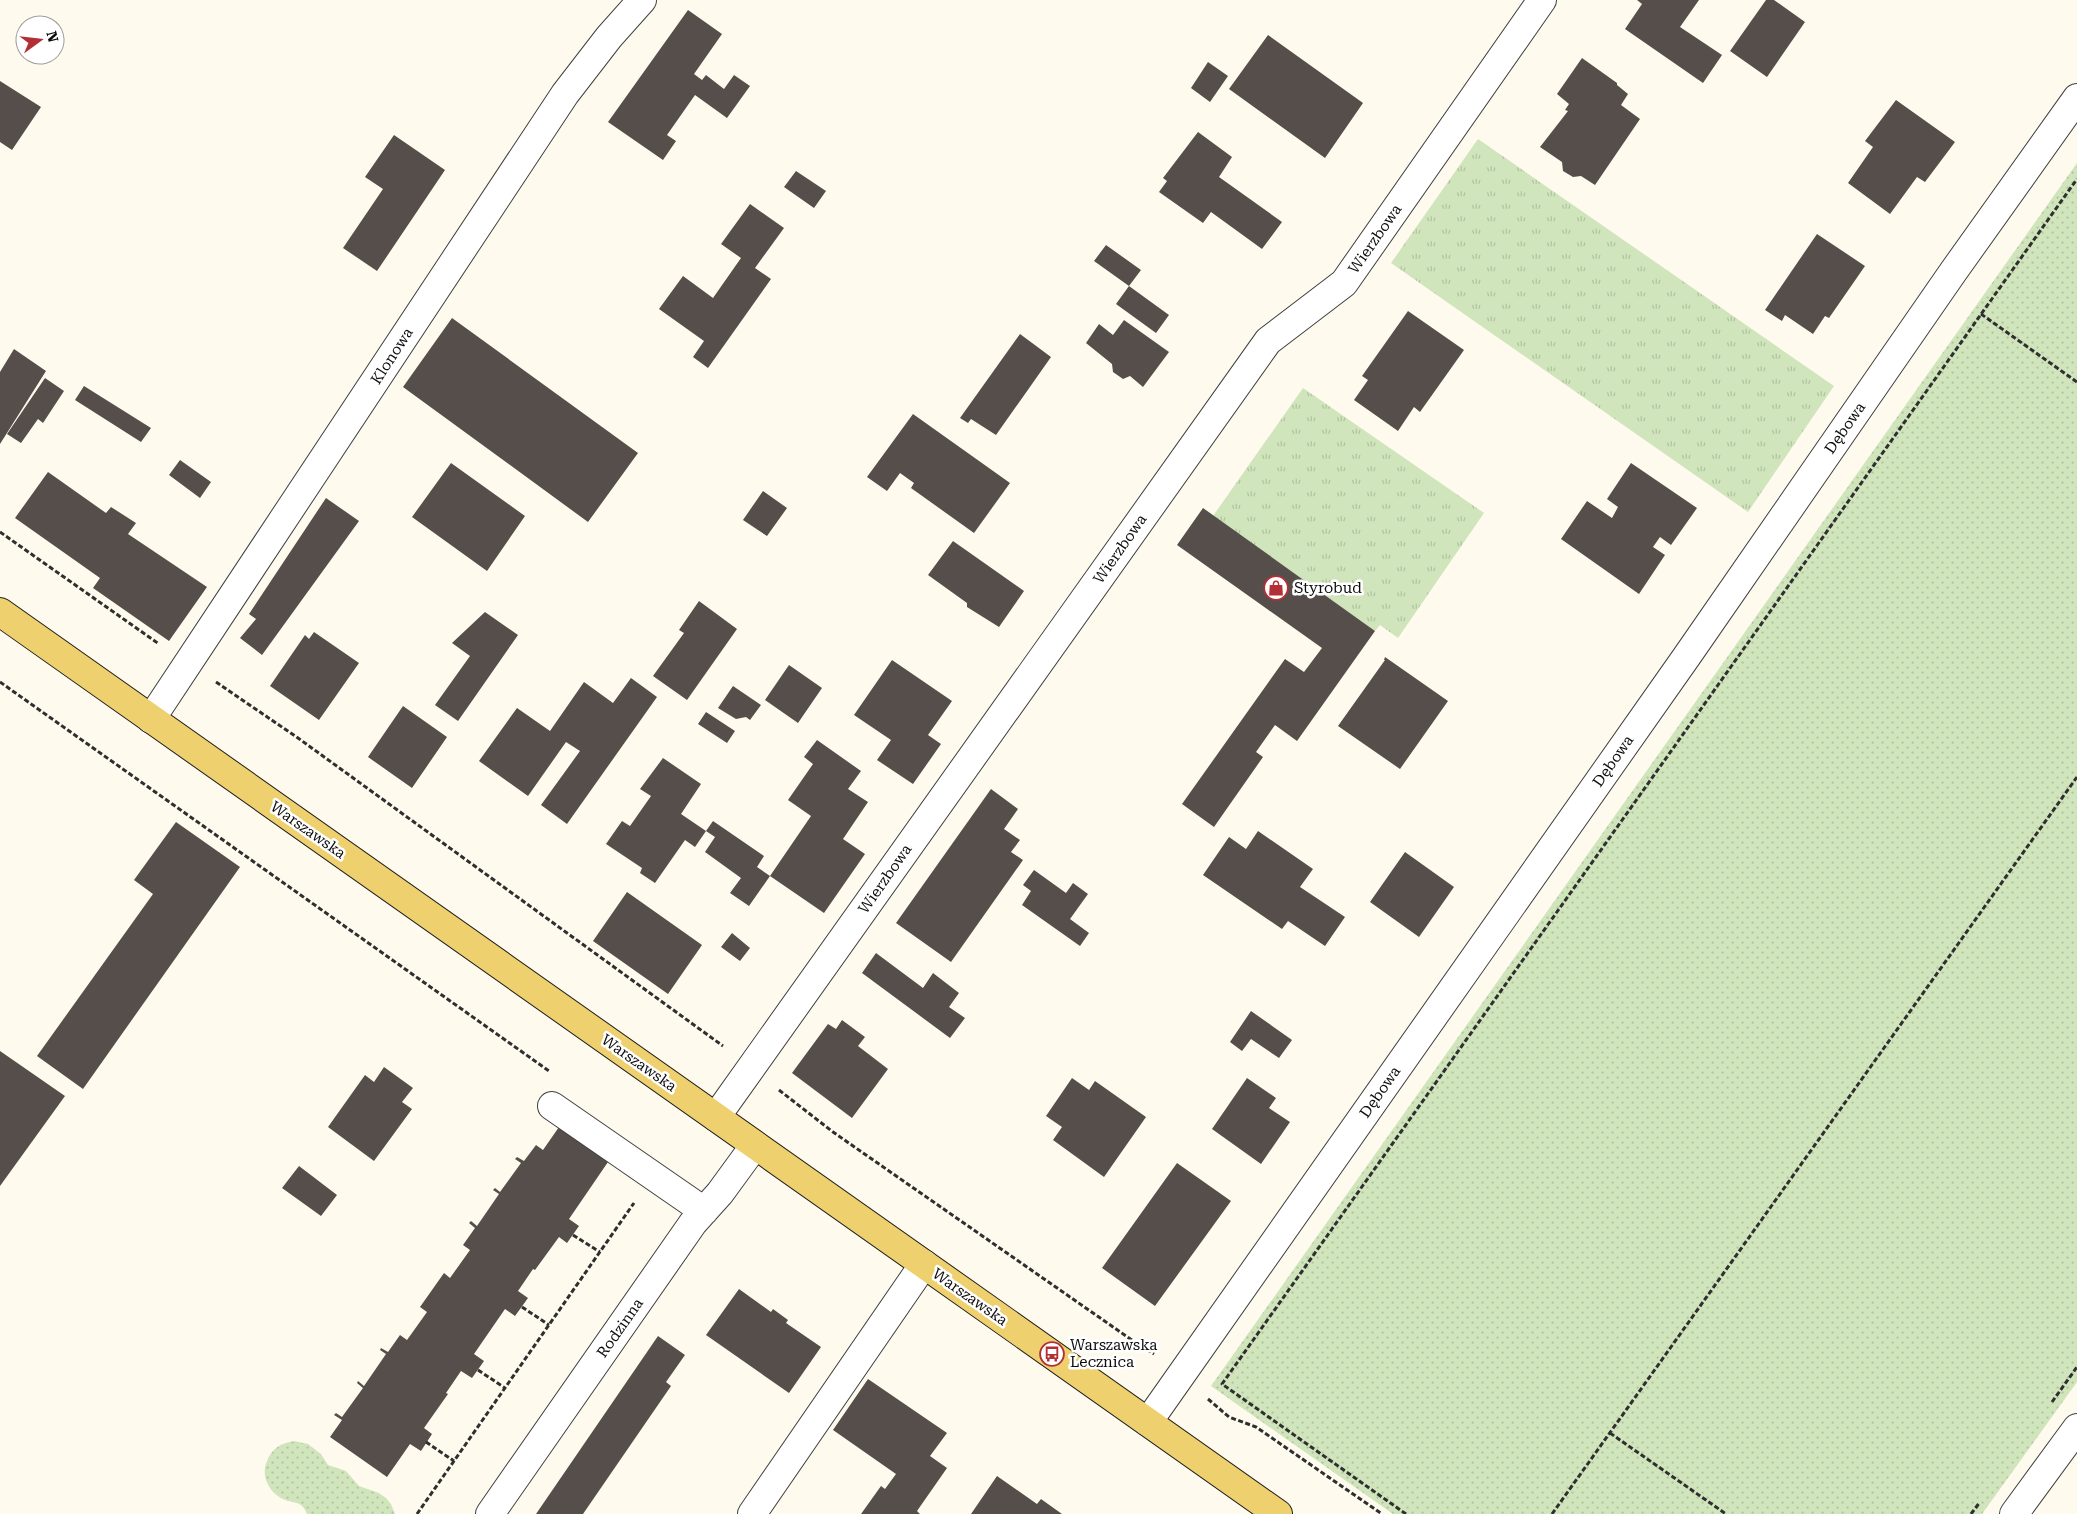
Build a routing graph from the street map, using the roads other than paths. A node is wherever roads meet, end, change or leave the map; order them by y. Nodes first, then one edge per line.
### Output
1 (642, 0) edge
2 (1534, 3) edge
3 (2077, 98) edge
4 (0, 612) edge
5 (151, 719) junction
6 (552, 1106) dead end
7 (716, 1117) junction
8 (755, 1145) junction
9 (704, 1211) junction
10 (924, 1264) junction
11 (1148, 1422) junction
12 (2077, 1428) edge
13 (490, 1514) edge
14 (752, 1514) edge
15 (1278, 1514) edge
16 (2014, 1514) edge

1 - 5 street, Klonowa
2 - 7 street, Wierzbowa
3 - 11 street, Dębowa
4 - 5 main road, Warszawska
5 - 7 main road, Warszawska
6 - 9 street
7 - 8 main road, Warszawska
8 - 9 street, Rodzinna
8 - 10 main road, Warszawska
9 - 13 street, Rodzinna
10 - 11 main road, Warszawska
10 - 14 street
11 - 15 main road, Warszawska
12 - 16 street

